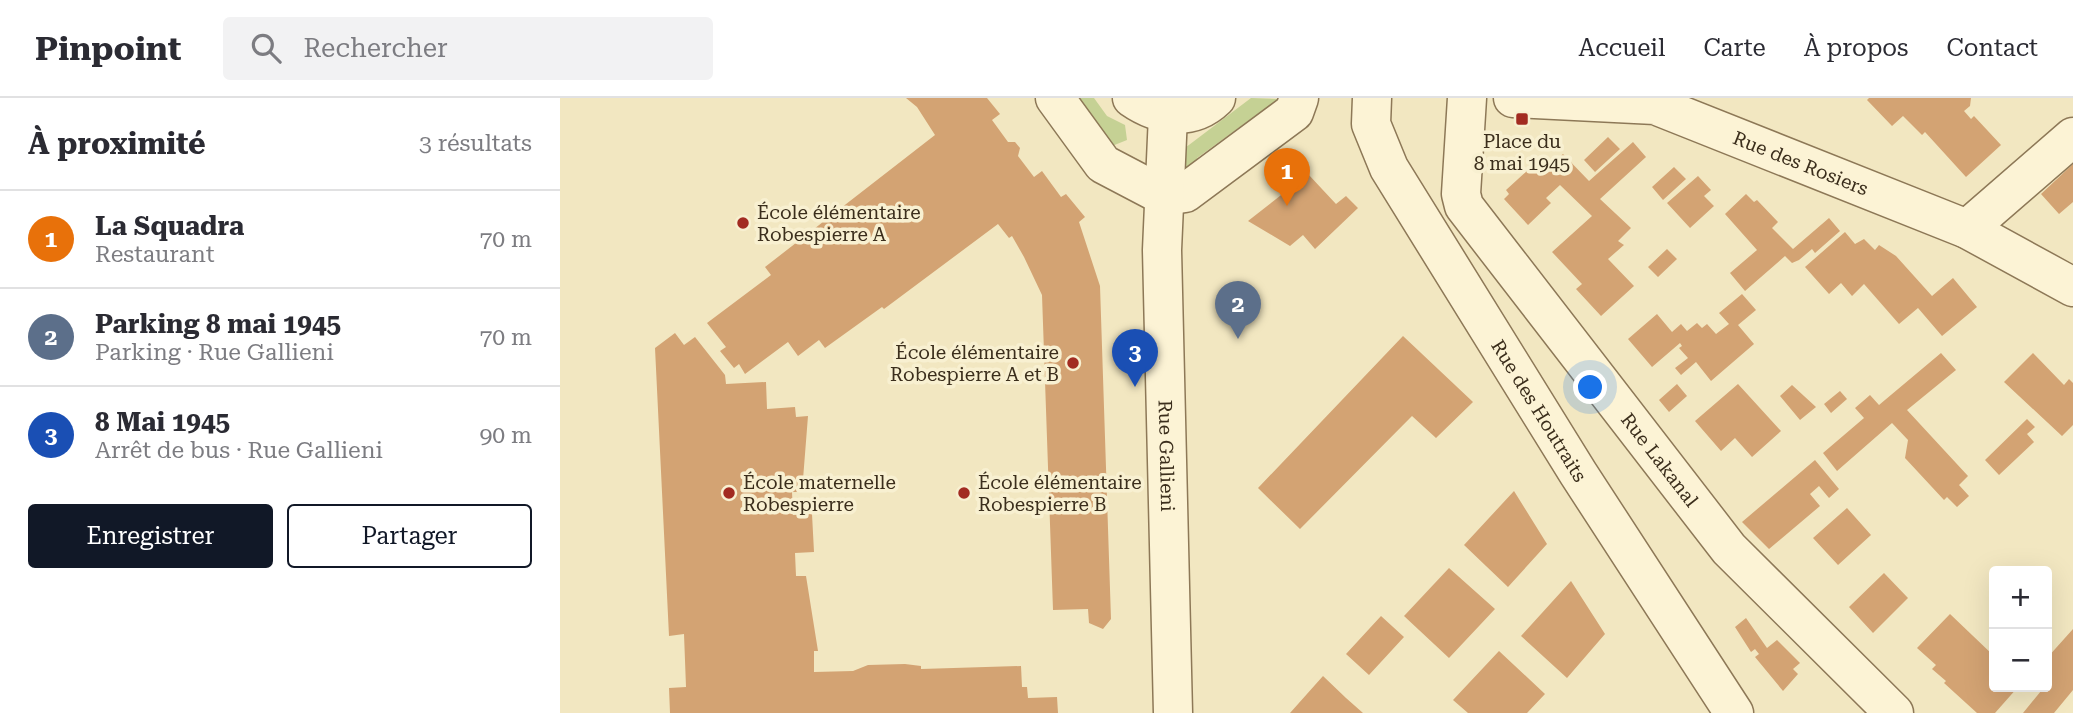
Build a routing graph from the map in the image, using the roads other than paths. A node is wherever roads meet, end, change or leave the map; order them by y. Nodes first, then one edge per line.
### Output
1 (1055, 98) edge
2 (1132, 98) edge
3 (1216, 98) edge
4 (1299, 98) edge
5 (1372, 98) edge
6 (1467, 98) edge
7 (1513, 98) edge
8 (1168, 115) junction
9 (2073, 137) edge
10 (1164, 196) junction
11 (1967, 229) junction
12 (2073, 287) edge
13 (1174, 713) edge
14 (1734, 713) edge
15 (1894, 713) edge

1 - 10 street
2 - 8 street
3 - 8 street
4 - 10 street
5 - 14 street, Rue des Houtraits
6 - 15 street, Rue Lakanal
7 - 11 street, Rue des Rosiers
8 - 10 street, Rue Gallieni
9 - 11 street
10 - 13 street, Rue Gallieni
11 - 12 street, Rue des Rosiers

